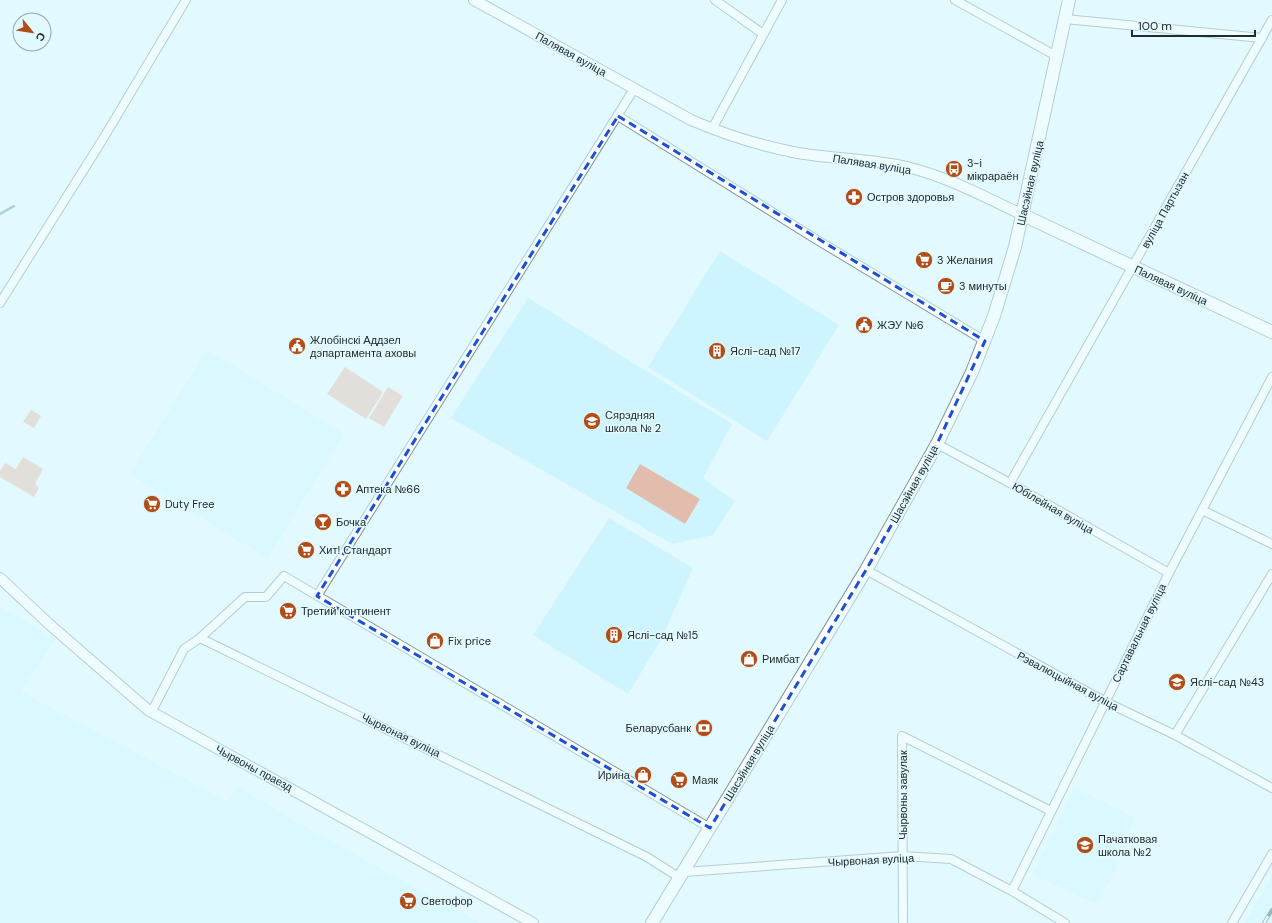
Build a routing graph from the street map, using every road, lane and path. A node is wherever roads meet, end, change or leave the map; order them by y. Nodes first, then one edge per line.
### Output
1 (186, 0) edge
2 (474, 0) edge
3 (715, 0) edge
4 (782, 0) edge
5 (955, 0) edge
6 (1069, 0) edge
7 (1066, 19) junction
8 (1272, 20) edge
9 (763, 34) junction
10 (1262, 38) junction
11 (1058, 57) junction
12 (634, 89) junction
13 (618, 116) junction
14 (712, 129) junction
15 (1023, 215) junction
16 (1133, 267) junction
17 (0, 303) edge
18 (1272, 332) edge
19 (985, 341) junction
20 (1272, 377) edge
21 (937, 444) junction
22 (1010, 483) junction
23 (1202, 510) junction
24 (1272, 544) edge
25 (866, 570) junction
26 (1169, 573) junction
27 (1272, 574) edge
28 (0, 578) edge
29 (1270, 583) edge
30 (317, 596) junction
31 (200, 638) junction
32 (1106, 702) junction
33 (152, 711) junction
34 (1175, 736) junction
35 (1272, 788) edge
36 (1050, 811) junction
37 (710, 828) junction
38 (1272, 854) edge
39 (903, 856) junction
40 (682, 875) junction
41 (1012, 892) junction
42 (533, 923) edge
43 (652, 923) edge
44 (903, 923) edge
45 (1065, 923) edge
46 (1232, 923) edge

1 - 17 street
2 - 12 street, Палявая вуліца
3 - 9 street
4 - 9 street
5 - 11 street
6 - 7 main road, Шасэйная вуліца
7 - 10 street
7 - 11 main road, Шасэйная вуліца
8 - 10 street, вуліца Партызан
9 - 14 street
10 - 16 street, вуліца Партызан
11 - 15 main road, Шасэйная вуліца
12 - 13 street
12 - 14 street, Палявая вуліца
13 - 19 street
13 - 30 street
14 - 15 street, Палявая вуліца
15 - 16 main road, Палявая вуліца
15 - 19 main road, Шасэйная вуліца
16 - 18 main road, Палявая вуліца
16 - 22 street, вуліца Партызан
19 - 21 main road, Шасэйная вуліца
20 - 23 street, Сартавальная вуліца
21 - 22 street, Юбілейная вуліца
21 - 25 main road, Шасэйная вуліца
22 - 26 street, Юбілейная вуліца
23 - 24 street
23 - 26 street, Сартавальная вуліца
25 - 32 street, Рэвалюцыйная вуліца
25 - 37 main road, Шасэйная вуліца
26 - 32 street, Сартавальная вуліца
27 - 29 street
28 - 33 street, Чырвоны праезд
29 - 34 street
30 - 31 street
30 - 37 street
31 - 33 street
31 - 40 street, Чырвоная вуліца
32 - 34 street, Рэвалюцыйная вуліца
32 - 36 street, Сартавальная вуліца
33 - 42 street, Чырвоны праезд
34 - 35 street, Рэвалюцыйная вуліца
36 - 39 street, Чырвоны завулак
36 - 41 street, Сартавальная вуліца
37 - 40 main road, Шасэйная вуліца
38 - 46 street
39 - 40 street, Чырвоная вуліца
39 - 41 street, Чырвоная вуліца
39 - 44 street, Чырвоны завулак
40 - 43 main road, Шасэйная вуліца
41 - 45 street, Чырвоная вуліца

